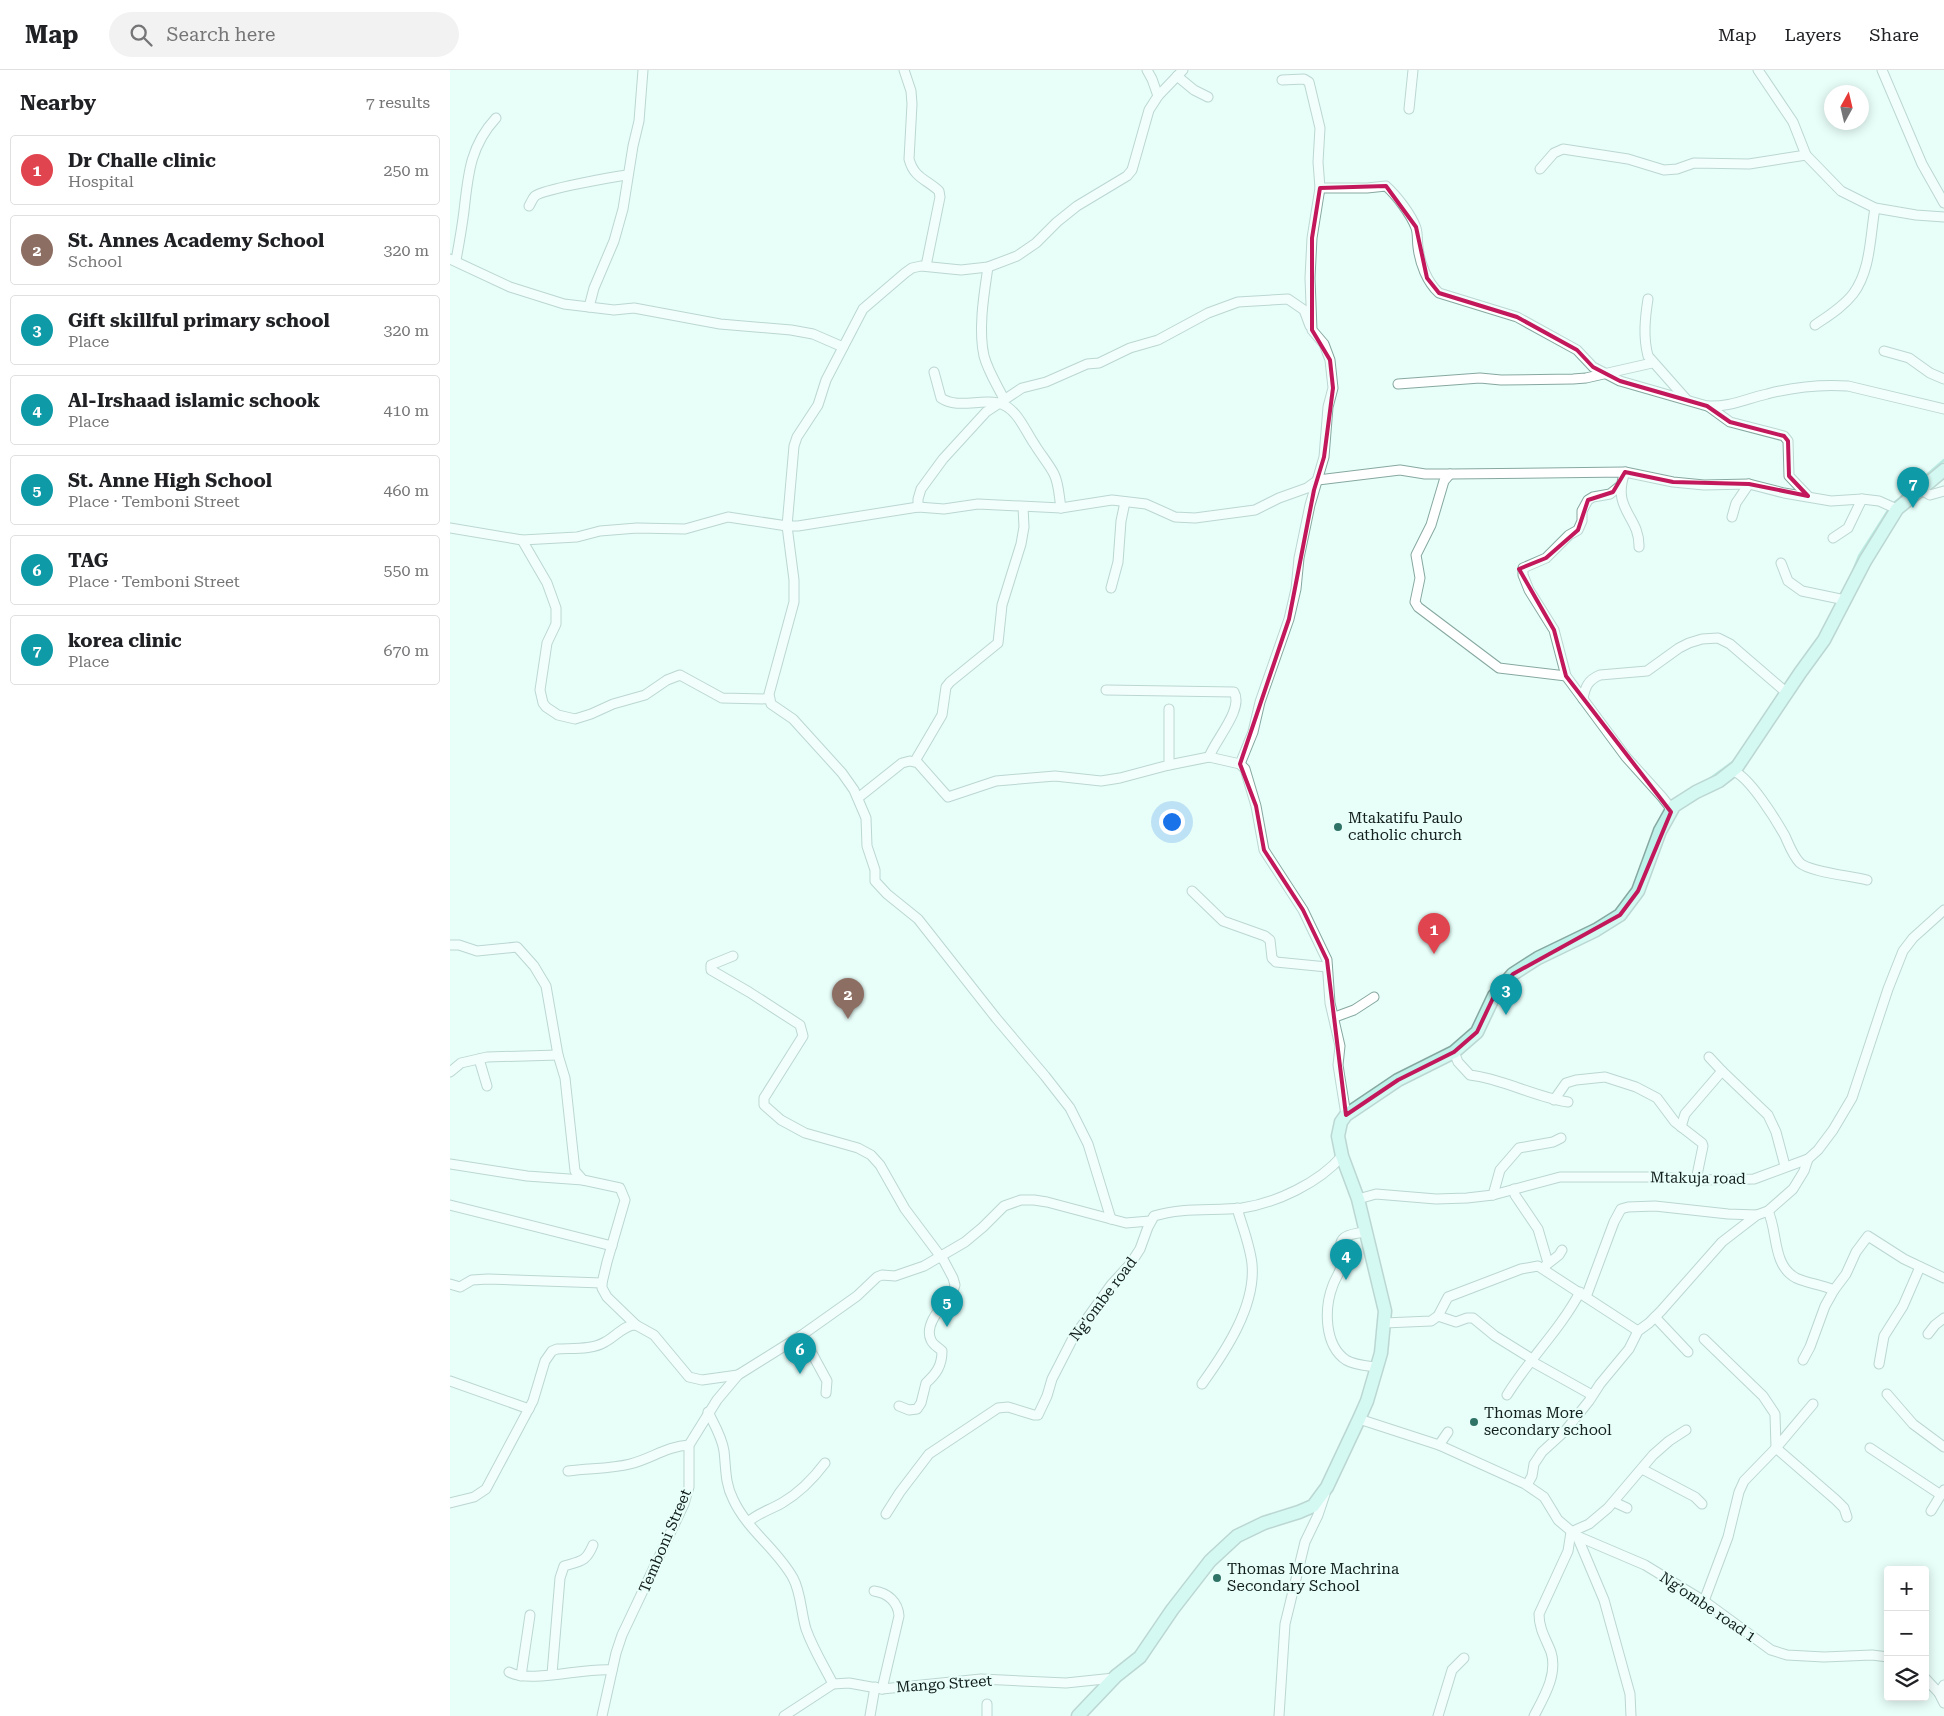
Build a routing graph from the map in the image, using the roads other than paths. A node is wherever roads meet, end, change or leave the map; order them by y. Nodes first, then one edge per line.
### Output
1 (643, 70) edge
2 (904, 70) edge
3 (1147, 70) edge
4 (1412, 70) edge
5 (1758, 70) edge
6 (1882, 70) edge
7 (1180, 73) edge
8 (1282, 80) dead end
9 (1158, 96) junction
10 (1208, 97) dead end
11 (1409, 109) dead end
12 (496, 118) dead end
13 (1806, 155) junction
14 (1540, 169) dead end
15 (627, 175) junction
16 (1320, 188) junction
17 (1944, 203) edge
18 (529, 206) dead end
19 (1875, 208) junction
20 (1944, 216) edge
21 (453, 260) edge
22 (926, 266) junction
23 (988, 267) junction
24 (1648, 299) dead end
25 (589, 308) junction
26 (1815, 326) dead end
27 (1312, 330) junction
28 (843, 346) junction
29 (1884, 351) dead end
30 (1652, 363) junction
31 (934, 372) dead end
32 (1602, 373) junction
33 (1944, 379) edge
34 (1398, 384) dead end
35 (1686, 399) junction
36 (1001, 401) junction
37 (1708, 406) junction
38 (1944, 409) edge
39 (1944, 470) edge
40 (1625, 472) junction
41 (1450, 474) junction
42 (1318, 480) junction
43 (1749, 484) junction
44 (1620, 486) junction
45 (1921, 490) junction
46 (1944, 491) edge
47 (1808, 496) junction
48 (1862, 499) junction
49 (1125, 502) junction
50 (918, 507) junction
51 (1023, 507) junction
52 (1061, 508) junction
53 (1897, 509) junction
54 (1732, 517) dead end
55 (787, 526) junction
56 (450, 528) edge
57 (1833, 538) dead end
58 (522, 540) junction
59 (1639, 547) dead end
60 (1781, 563) dead end
61 (1111, 588) dead end
62 (1845, 600) junction
63 (1566, 676) junction
64 (1106, 690) dead end
65 (1786, 693) junction
66 (769, 699) junction
67 (1583, 699) junction
68 (1169, 709) dead end
69 (1208, 757) junction
70 (915, 761) junction
71 (1240, 764) junction
72 (1169, 765) junction
73 (1733, 771) junction
74 (858, 798) junction
75 (1671, 812) junction
76 (1867, 880) dead end
77 (1192, 891) dead end
78 (1944, 910) edge
79 (450, 945) edge
80 (733, 956) dead end
81 (1327, 967) junction
82 (1374, 997) dead end
83 (1335, 1017) junction
84 (1454, 1052) junction
85 (558, 1056) junction
86 (1709, 1057) dead end
87 (479, 1059) junction
88 (450, 1072) edge
89 (1722, 1072) junction
90 (487, 1086) dead end
91 (1554, 1100) junction
92 (1568, 1102) dead end
93 (1346, 1115) junction
94 (1681, 1128) junction
95 (1561, 1138) dead end
96 (1342, 1156) junction
97 (1808, 1159) junction
98 (450, 1164) edge
99 (1785, 1166) junction
100 (583, 1180) junction
101 (1696, 1180) junction
102 (1514, 1189) junction
103 (1493, 1195) junction
104 (1358, 1200) junction
105 (450, 1205) edge
106 (1237, 1208) junction
107 (1768, 1211) junction
108 (1757, 1215) junction
109 (1111, 1219) junction
110 (1150, 1221) junction
111 (1366, 1231) junction
112 (612, 1246) junction
113 (1562, 1250) dead end
114 (940, 1256) junction
115 (1546, 1266) junction
116 (1920, 1267) junction
117 (1944, 1278) edge
118 (602, 1283) junction
119 (450, 1284) edge
120 (1834, 1290) junction
121 (1583, 1295) junction
122 (1438, 1316) junction
123 (1655, 1317) junction
124 (1944, 1318) edge
125 (1384, 1323) junction
126 (636, 1324) junction
127 (1638, 1331) junction
128 (1928, 1334) dead end
129 (802, 1335) junction
130 (1704, 1339) dead end
131 (1688, 1352) dead end
132 (1532, 1360) junction
133 (1803, 1360) dead end
134 (1879, 1364) dead end
135 (1376, 1367) junction
136 (738, 1375) junction
137 (450, 1381) edge
138 (1202, 1384) dead end
139 (826, 1393) dead end
140 (1887, 1394) dead end
141 (1507, 1395) dead end
142 (1592, 1396) junction
143 (1813, 1404) dead end
144 (900, 1406) dead end
145 (529, 1408) junction
146 (708, 1412) junction
147 (1359, 1419) junction
148 (1686, 1430) dead end
149 (1448, 1432) dead end
150 (688, 1444) junction
151 (1439, 1445) junction
152 (1944, 1447) edge
153 (1776, 1448) junction
154 (1870, 1448) dead end
155 (825, 1463) dead end
156 (1642, 1469) junction
157 (568, 1471) dead end
158 (1527, 1485) junction
159 (1327, 1487) junction
160 (1943, 1492) edge
161 (1614, 1502) junction
162 (450, 1503) edge
163 (1702, 1504) dead end
164 (1627, 1508) dead end
165 (1931, 1512) dead end
166 (886, 1514) dead end
167 (1847, 1517) dead end
168 (748, 1522) junction
169 (1574, 1534) junction
170 (593, 1545) dead end
171 (874, 1591) dead end
172 (1704, 1601) junction
173 (530, 1615) dead end
174 (1884, 1656) edge
175 (1464, 1658) dead end
176 (612, 1670) junction
177 (508, 1672) dead end
178 (552, 1674) junction
179 (521, 1676) junction
180 (1114, 1678) junction
181 (1929, 1682) edge
182 (833, 1684) junction
183 (1944, 1685) edge
184 (879, 1688) junction
185 (1939, 1693) junction
186 (1944, 1703) edge
187 (987, 1704) dead end
188 (602, 1716) edge
189 (784, 1716) edge
190 (870, 1716) edge
191 (987, 1716) edge
192 (1078, 1716) edge
193 (1278, 1716) edge
194 (1438, 1716) edge
195 (1534, 1716) edge
196 (1631, 1716) edge

1 - 15 street
2 - 22 street
3 - 9 street
4 - 11 street
5 - 13 street
6 - 17 street
7 - 9 street
7 - 10 street
8 - 16 street
9 - 23 street
12 - 21 street
13 - 14 street
13 - 19 street
15 - 18 street
15 - 25 street
16 - 27 street
16 - 32 street
19 - 20 street
19 - 26 street
21 - 25 street
22 - 23 street
22 - 28 street
23 - 36 street
24 - 30 street
25 - 28 street
27 - 36 street
27 - 42 street
28 - 55 street
29 - 33 street
30 - 32 street
30 - 35 street
31 - 36 street
32 - 34 street
32 - 35 street
35 - 37 street
36 - 50 street
36 - 52 street
37 - 38 street
37 - 47 street
39 - 45 street
40 - 41 street
40 - 43 street
40 - 44 street
41 - 42 street
41 - 63 street
42 - 49 street
42 - 71 street
43 - 47 street
43 - 54 street
44 - 59 street
44 - 63 street
45 - 46 street
45 - 53 street
47 - 48 street
48 - 53 street
48 - 57 street
49 - 52 street
49 - 61 street
50 - 51 street
50 - 55 street
51 - 52 street
51 - 70 street
53 - 62 street
55 - 58 street
55 - 66 street
56 - 58 street
58 - 66 street
60 - 62 street
62 - 65 street
63 - 67 street
64 - 69 street
65 - 67 street
65 - 73 street
66 - 74 street
67 - 75 street
68 - 72 street
69 - 71 street
69 - 72 street
70 - 72 street
70 - 74 street
71 - 81 street
73 - 75 street
73 - 76 street
74 - 109 street
75 - 84 street
77 - 81 street
78 - 97 street
79 - 85 street
80 - 114 street
81 - 83 street
82 - 83 street
83 - 93 street
84 - 91 street
84 - 93 street
85 - 87 street
85 - 100 street
86 - 89 street
87 - 88 street
87 - 90 street
89 - 94 street
89 - 99 street
91 - 92 street
91 - 94 street
93 - 96 street
94 - 101 street
95 - 103 street
96 - 104 street
96 - 106 street
97 - 99 street, Mtakuja road
97 - 107 street
98 - 100 street
99 - 101 street, Mtakuja road
100 - 112 street
101 - 102 street, Mtakuja road
102 - 103 street, Mtakuja road
102 - 115 street
103 - 104 street, Mtakuja road
104 - 111 street
105 - 112 street
106 - 110 street
106 - 138 street
107 - 108 street
107 - 120 street
108 - 121 street
108 - 123 street
109 - 110 street
109 - 114 street
110 - 166 street, Ng'ombe road
111 - 125 street
111 - 135 street
112 - 118 street
113 - 115 street
114 - 129 street
114 - 144 street
115 - 121 street
115 - 122 street
116 - 117 street
116 - 120 street
116 - 134 street
118 - 119 street
118 - 126 street
120 - 133 street
121 - 127 street
121 - 132 street
122 - 125 street
122 - 132 street
123 - 127 street
123 - 131 street
124 - 128 street
125 - 135 street
126 - 136 street
126 - 145 street
127 - 142 street
129 - 136 street
129 - 139 street
130 - 153 street
132 - 141 street
132 - 142 street
135 - 147 street
136 - 146 street
137 - 145 street
140 - 152 street
142 - 158 street
143 - 153 street
145 - 162 street
146 - 150 street
146 - 168 street
147 - 151 street, Ng’ombe road 1
147 - 159 street
148 - 156 street
149 - 151 street
150 - 157 street
150 - 176 street, Temboni Street
151 - 158 street, Ng’ombe road 1
153 - 167 street
153 - 172 street
154 - 160 street
155 - 168 street
156 - 161 street
156 - 163 street
158 - 169 street, Ng’ombe road 1
159 - 180 street
159 - 193 street
160 - 165 street
161 - 164 street
161 - 169 street
168 - 182 street
169 - 172 street, Ng’ombe road 1
169 - 195 street
169 - 196 street
170 - 178 street
171 - 184 street
172 - 174 street, Ng’ombe road 1
173 - 179 street
175 - 194 street
176 - 178 street
176 - 188 street, Temboni Street
177 - 179 street
178 - 179 street
180 - 184 street, Mango Street
180 - 192 street
181 - 185 street
182 - 184 street, Mango Street
182 - 189 street
183 - 185 street
184 - 190 street
185 - 186 street
187 - 191 street

